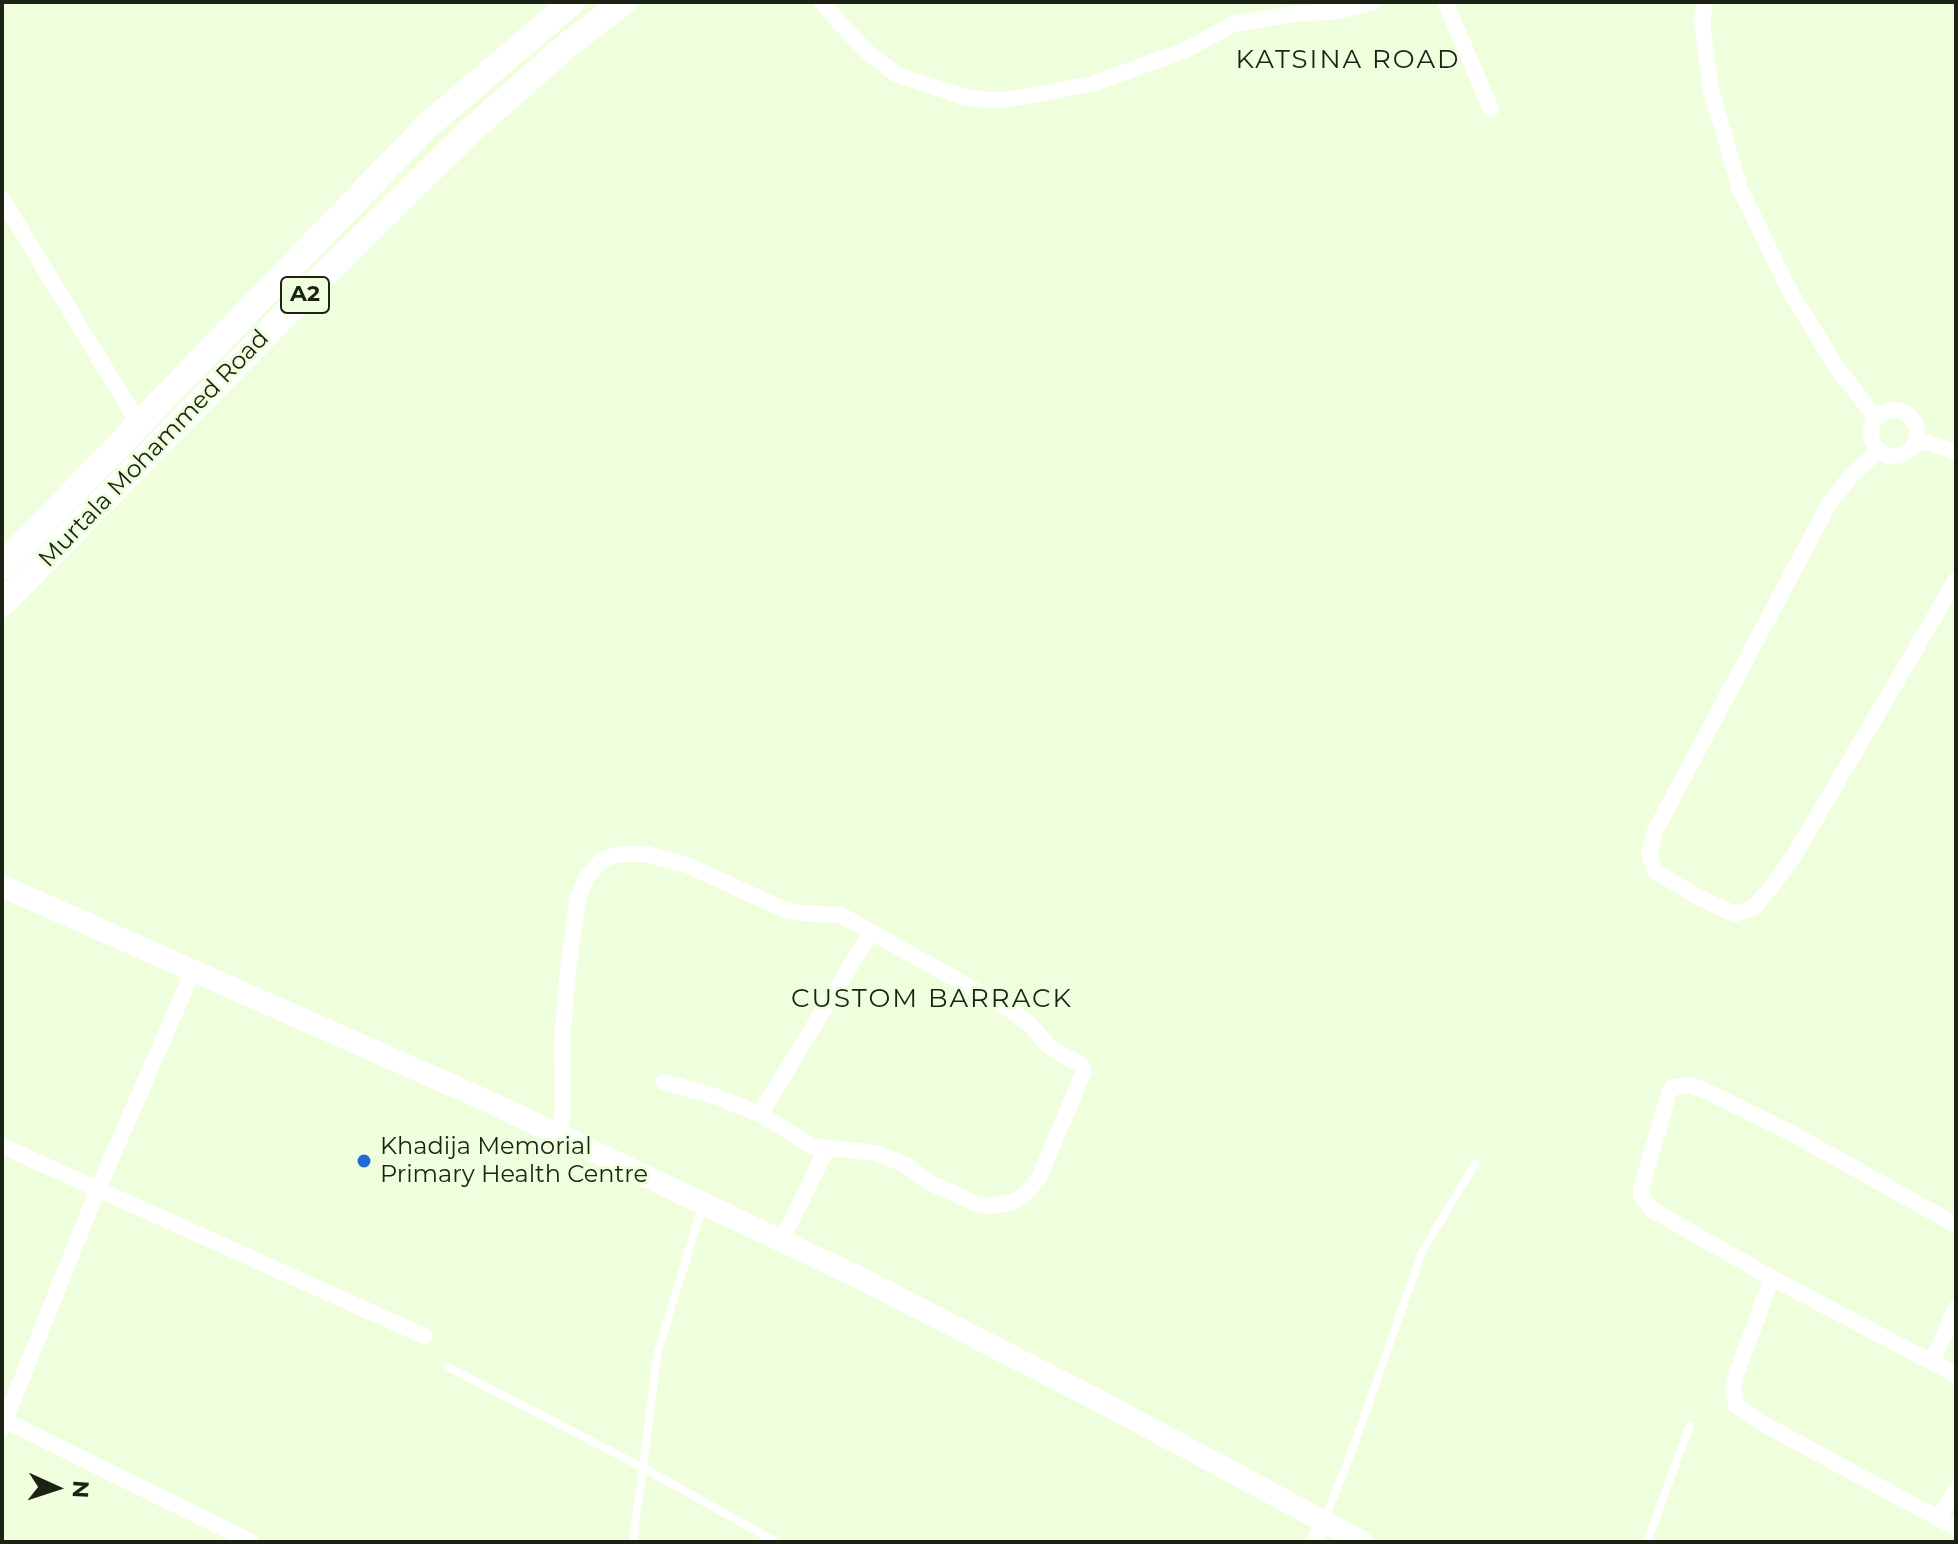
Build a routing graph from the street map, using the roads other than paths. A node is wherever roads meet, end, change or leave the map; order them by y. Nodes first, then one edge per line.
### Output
1 (572, 2) edge
2 (624, 2) edge
3 (821, 2) edge
4 (1373, 2) edge
5 (1445, 2) edge
6 (1705, 2) edge
7 (1491, 109) dead end
8 (2, 199) edge
9 (1876, 418) junction
10 (139, 424) junction
11 (1916, 439) junction
12 (1879, 450) junction
13 (1956, 452) edge
14 (2, 566) edge
15 (1956, 580) edge
16 (2, 604) edge
17 (2, 886) edge
18 (871, 932) junction
19 (193, 971) junction
20 (664, 1082) dead end
21 (760, 1114) junction
22 (558, 1135) junction
23 (2, 1146) edge
24 (827, 1148) junction
25 (1475, 1164) dead end
26 (98, 1189) junction
27 (704, 1203) junction
28 (1956, 1225) edge
29 (781, 1242) junction
30 (1772, 1278) junction
31 (1956, 1308) edge
32 (424, 1336) dead end
33 (1932, 1362) junction
34 (448, 1367) dead end
35 (1956, 1375) edge
36 (3, 1423) edge
37 (1690, 1425) dead end
38 (642, 1467) junction
39 (1956, 1489) edge
40 (1938, 1519) junction
41 (1324, 1521) junction
42 (1956, 1528) edge
43 (251, 1542) edge
44 (633, 1542) edge
45 (776, 1542) edge
46 (1314, 1542) edge
47 (1362, 1542) edge
48 (1647, 1542) edge

1 - 10 highway, Murtala Mohammed Road / A2
2 - 16 highway, Murtala Mohammed Road / A2
3 - 4 street
5 - 7 street
6 - 9 street
8 - 10 street
9 - 11 street
9 - 12 street
10 - 14 highway, Murtala Mohammed Road / A2
11 - 12 street
11 - 13 street
12 - 15 street
17 - 19 main road
18 - 21 street
18 - 22 street
18 - 24 street
19 - 22 main road
19 - 26 street
20 - 21 street
21 - 24 street
22 - 27 main road
23 - 26 street
24 - 29 street
25 - 41 lane
26 - 32 street
26 - 36 street
27 - 29 main road
27 - 38 lane
28 - 30 street
29 - 41 main road
30 - 33 street
30 - 40 street
31 - 33 street
33 - 35 street
34 - 38 lane
36 - 43 street
37 - 48 lane
38 - 44 lane
38 - 45 lane
39 - 40 street
40 - 42 street
41 - 46 street
41 - 47 main road

